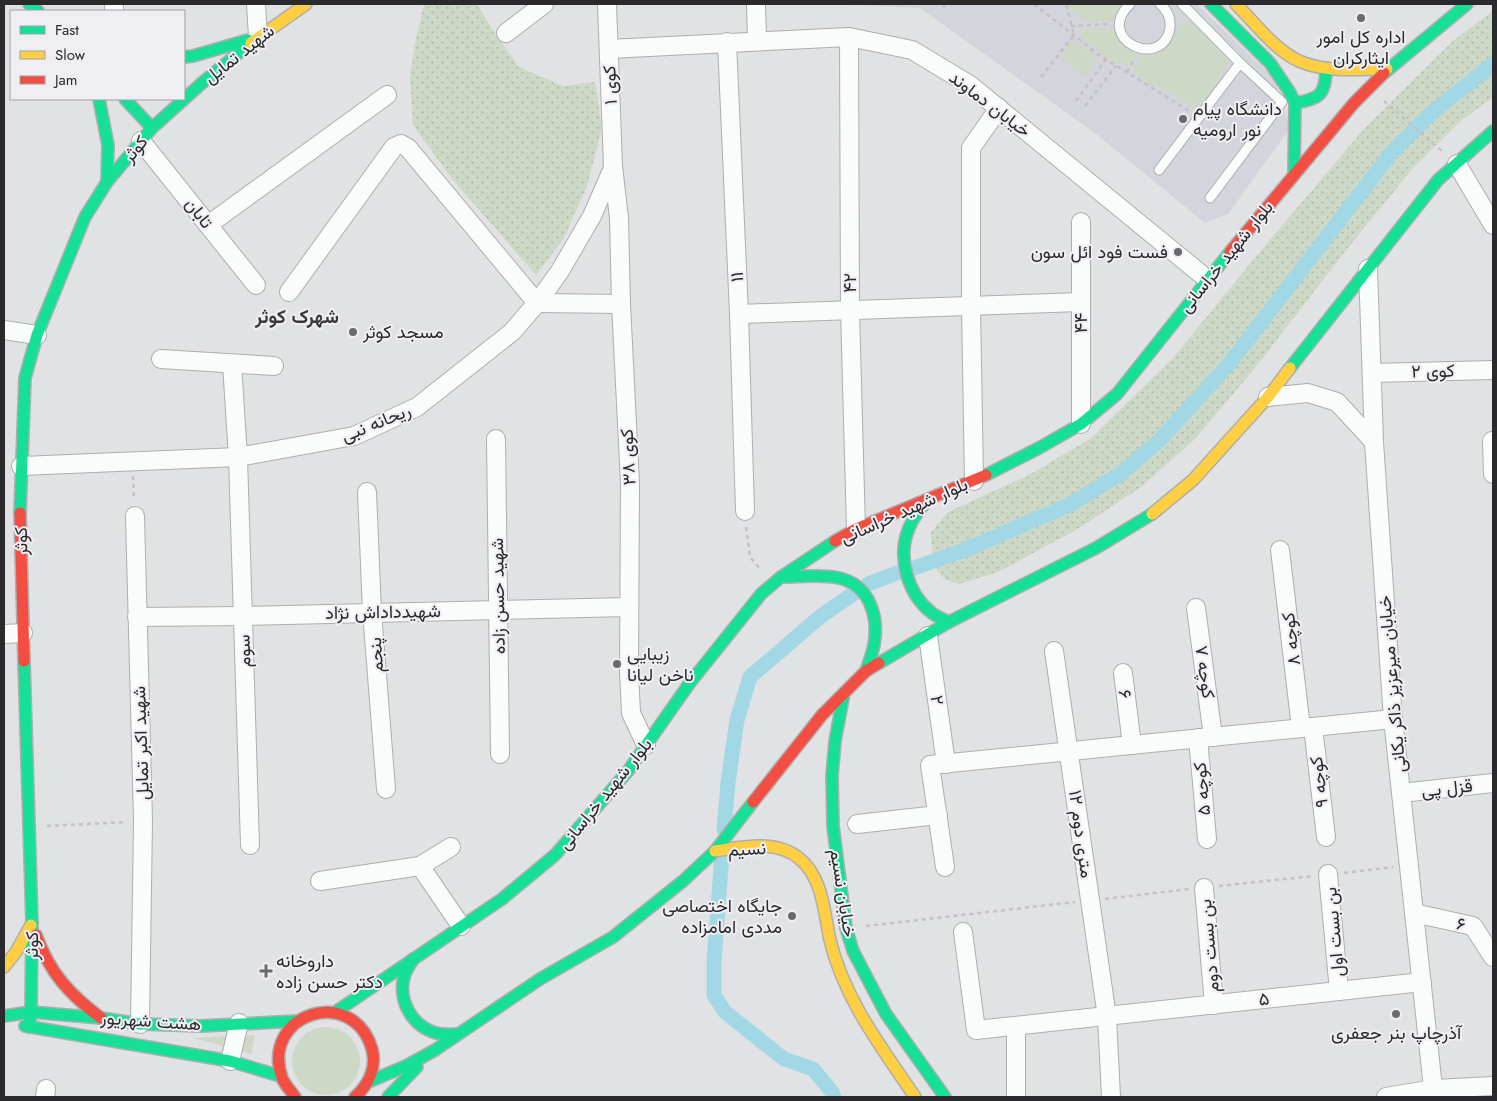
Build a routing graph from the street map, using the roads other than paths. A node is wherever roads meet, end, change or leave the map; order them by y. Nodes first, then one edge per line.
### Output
1 (256, 4) edge
2 (306, 4) edge
3 (544, 4) edge
4 (608, 4) edge
5 (756, 4) edge
6 (1130, 4) edge
7 (1182, 4) edge
8 (1211, 4) edge
9 (1236, 4) edge
10 (1467, 4) edge
11 (1163, 5) edge
12 (506, 33) dead end
13 (258, 37) junction
14 (849, 37) junction
15 (758, 41) junction
16 (727, 42) junction
17 (609, 49) junction
18 (185, 57) edge
19 (1240, 63) junction
20 (1326, 68) junction
21 (1387, 69) junction
22 (387, 95) dead end
23 (185, 99) edge
24 (99, 100) edge
25 (126, 100) edge
26 (184, 100) edge
27 (1295, 103) junction
28 (999, 108) junction
29 (1493, 131) edge
30 (147, 135) junction
31 (1457, 164) junction
32 (613, 166) junction
33 (1159, 170) dead end
34 (1294, 173) junction
35 (107, 182) junction
36 (1210, 198) dead end
37 (1081, 222) dead end
38 (208, 225) junction
39 (1493, 225) edge
40 (1368, 269) junction
41 (1207, 279) junction
42 (256, 285) dead end
43 (289, 292) dead end
44 (1081, 302) junction
45 (537, 303) junction
46 (620, 304) junction
47 (971, 306) junction
48 (850, 310) junction
49 (739, 314) junction
50 (4, 330) edge
51 (37, 335) junction
52 (161, 359) dead end
53 (232, 364) junction
54 (274, 366) dead end
55 (1493, 370) edge
56 (1372, 372) junction
57 (1268, 396) junction
58 (1081, 424) junction
59 (496, 439) dead end
60 (1492, 441) edge
61 (1374, 442) junction
62 (238, 457) junction
63 (21, 466) junction
64 (1493, 474) edge
65 (974, 481) junction
66 (367, 492) dead end
67 (926, 502) junction
68 (744, 512) road end
69 (134, 516) road end
70 (856, 529) junction
71 (1280, 550) dead end
72 (777, 581) junction
73 (629, 607) junction
74 (1196, 608) dead end
75 (498, 610) junction
76 (372, 612) junction
77 (243, 616) junction
78 (137, 617) junction
79 (949, 622) junction
80 (23, 633) junction
81 (4, 634) edge
82 (928, 636) junction
83 (1054, 650) dead end
84 (866, 671) junction
85 (1123, 673) dead end
86 (844, 693) junction
87 (1392, 719) junction
88 (1307, 727) junction
89 (1206, 737) junction
90 (646, 745) junction
91 (1132, 745) junction
92 (1069, 751) junction
93 (500, 754) dead end
94 (946, 764) junction
95 (1493, 784) edge
96 (386, 788) dead end
97 (1401, 793) junction
98 (938, 814) junction
99 (858, 824) dead end
100 (1326, 837) dead end
101 (1207, 839) dead end
102 (250, 845) dead end
103 (451, 847) dead end
104 (715, 852) junction
105 (420, 866) junction
106 (944, 867) dead end
107 (1328, 874) road end
108 (320, 882) dead end
109 (1204, 888) road end
110 (819, 890) joint
111 (1414, 913) junction
112 (32, 923) junction
113 (461, 926) junction
114 (963, 932) dead end
115 (1493, 957) edge
116 (413, 959) junction
117 (4, 967) edge
118 (1422, 982) junction
119 (1339, 991) junction
120 (1214, 1005) junction
121 (31, 1012) junction
122 (334, 1013) junction
123 (4, 1017) edge
124 (1107, 1017) junction
125 (101, 1018) junction
126 (298, 1020) junction
127 (239, 1023) junction
128 (140, 1024) junction
129 (29, 1027) junction
130 (1016, 1027) junction
131 (456, 1034) junction
132 (435, 1050) junction
133 (230, 1061) junction
134 (280, 1076) junction
135 (368, 1082) junction
136 (1493, 1086) edge
137 (1434, 1093) edge
138 (359, 1095) edge
139 (295, 1097) edge
140 (388, 1097) edge
141 (915, 1097) edge
142 (945, 1097) edge
143 (1016, 1097) edge
144 (1111, 1097) edge
145 (1386, 1097) edge

1 - 13 street
2 - 13 main road, شهید تمایل
3 - 12 street
4 - 17 street, کوی ۱
5 - 15 street
6 - 11 lane
7 - 19 lane
8 - 27 main road
9 - 20 main road
10 - 21 main road, بلوار شهید خراسانی
13 - 18 main road
13 - 23 main road, شهید تمایل
14 - 15 street, خیابان دماوند
14 - 28 street, خیابان دماوند
14 - 48 street, ۴۲
15 - 16 street, خیابان دماوند
16 - 17 street, خیابان دماوند
16 - 49 street, ۱۱
17 - 32 street, کوی ۱
19 - 33 lane
19 - 36 lane
20 - 21 main road
20 - 27 main road
21 - 34 main road, بلوار شهید خراسانی
22 - 38 street
24 - 35 main road
25 - 30 main road, کوثر
26 - 30 main road, شهید تمایل
27 - 34 main road
28 - 41 street, خیابان دماوند
28 - 47 street
29 - 31 main road
30 - 35 main road, کوثر
30 - 38 street, تابان
31 - 39 street
31 - 40 main road
32 - 45 street, ریحانه نبی
32 - 46 street, کوی ۳۸
34 - 41 main road, بلوار شهید خراسانی
35 - 51 main road, کوثر
37 - 44 street, ۴۴
38 - 42 street, تابان
40 - 56 street, خیابان میرعزیز ذاکر یکانی
40 - 57 main road
41 - 58 main road, بلوار شهید خراسانی
43 - 45 street
44 - 47 street
44 - 58 street, ۴۴
45 - 46 street
45 - 62 street, ریحانه نبی
46 - 73 street, کوی ۳۸
47 - 48 street
47 - 65 street
48 - 49 street
48 - 70 street, ۴۲
49 - 68 street, ۱۱
50 - 51 street
51 - 63 main road, کوثر
52 - 53 street
53 - 54 street
53 - 62 street, سوم
55 - 56 street, کوی ۲
56 - 61 street, خیابان میرعزیز ذاکر یکانی
57 - 61 street
57 - 79 main road
58 - 65 main road, بلوار شهید خراسانی
59 - 75 street, شهید حسن زاده
60 - 64 street
61 - 87 street, خیابان میرعزیز ذاکر یکانی
62 - 63 street, ریحانه نبی
62 - 77 street, سوم
63 - 80 main road, کوثر
65 - 67 main road, بلوار شهید خراسانی
66 - 76 street, پنجم
67 - 70 main road, بلوار شهید خراسانی
67 - 79 main road
69 - 78 street, شهید اکبر تمایل
70 - 72 main road, بلوار شهید خراسانی
71 - 88 street, کوچه ۸
72 - 84 main road
72 - 90 main road, بلوار شهید خراسانی
73 - 75 street, شهیدداداش نژاد
73 - 90 street, کوی ۳۸
74 - 89 street, کوچه ۷
75 - 76 street, شهیدداداش نژاد
75 - 93 street, شهید حسن زاده
76 - 77 street, شهیدداداش نژاد
76 - 96 street, پنجم
77 - 78 street, شهیدداداش نژاد
77 - 102 street, سوم
78 - 128 street, شهید اکبر تمایل
79 - 82 main road
80 - 81 street
80 - 112 main road, کوثر
82 - 84 main road
82 - 94 street, ۲
83 - 92 street, ۱۲ متری دوم
84 - 86 main road
85 - 91 street, ۶
86 - 104 main road
86 - 142 main road, خیابان نسیم
87 - 88 street
87 - 97 street, خیابان میرعزیز ذاکر یکانی
88 - 89 street
88 - 100 street, کوچه ۹
89 - 91 street
89 - 101 street, کوچه ۵
90 - 113 main road, بلوار شهید خراسانی
91 - 92 street
92 - 94 street
92 - 124 street, ۱۲ متری دوم
94 - 98 street
95 - 97 street, قزل پی
97 - 111 street, خیابان میرعزیز ذاکر یکانی
98 - 99 street
98 - 106 street
103 - 105 street
104 - 110 main road, نسیم
104 - 131 main road
105 - 108 street
105 - 113 street
107 - 119 street, بن بست اول
109 - 120 street, بن بست دوم
110 - 141 main road, خیابان نسیم
111 - 115 street, ۶
111 - 118 street, خیابان میرعزیز ذاکر یکانی
112 - 117 main road
112 - 121 main road, کوثر
112 - 125 main road
113 - 116 main road, بلوار شهید خراسانی
114 - 130 street, ۵
116 - 122 main road, بلوار شهید خراسانی
116 - 131 main road
118 - 119 street, ۵
118 - 137 street, خیابان میرعزیز ذاکر یکانی
119 - 120 street, ۵
120 - 124 street, ۵
121 - 123 main road, هشت شهریور
121 - 125 main road, هشت شهریور
121 - 129 main road, کوثر
122 - 126 main road, هشت شهریور
122 - 135 main road
123 - 129 main road, هشت شهریور
124 - 130 street, ۵
124 - 144 street, ۱۲ متری دوم
125 - 128 main road, هشت شهریور
126 - 127 main road, هشت شهریور
126 - 134 main road
127 - 128 main road, هشت شهریور
127 - 133 street
129 - 133 main road, هشت شهریور
130 - 143 street
131 - 132 main road
132 - 135 main road
132 - 140 main road
133 - 134 main road, هشت شهریور
134 - 139 main road
135 - 138 main road
136 - 137 street
137 - 145 street

